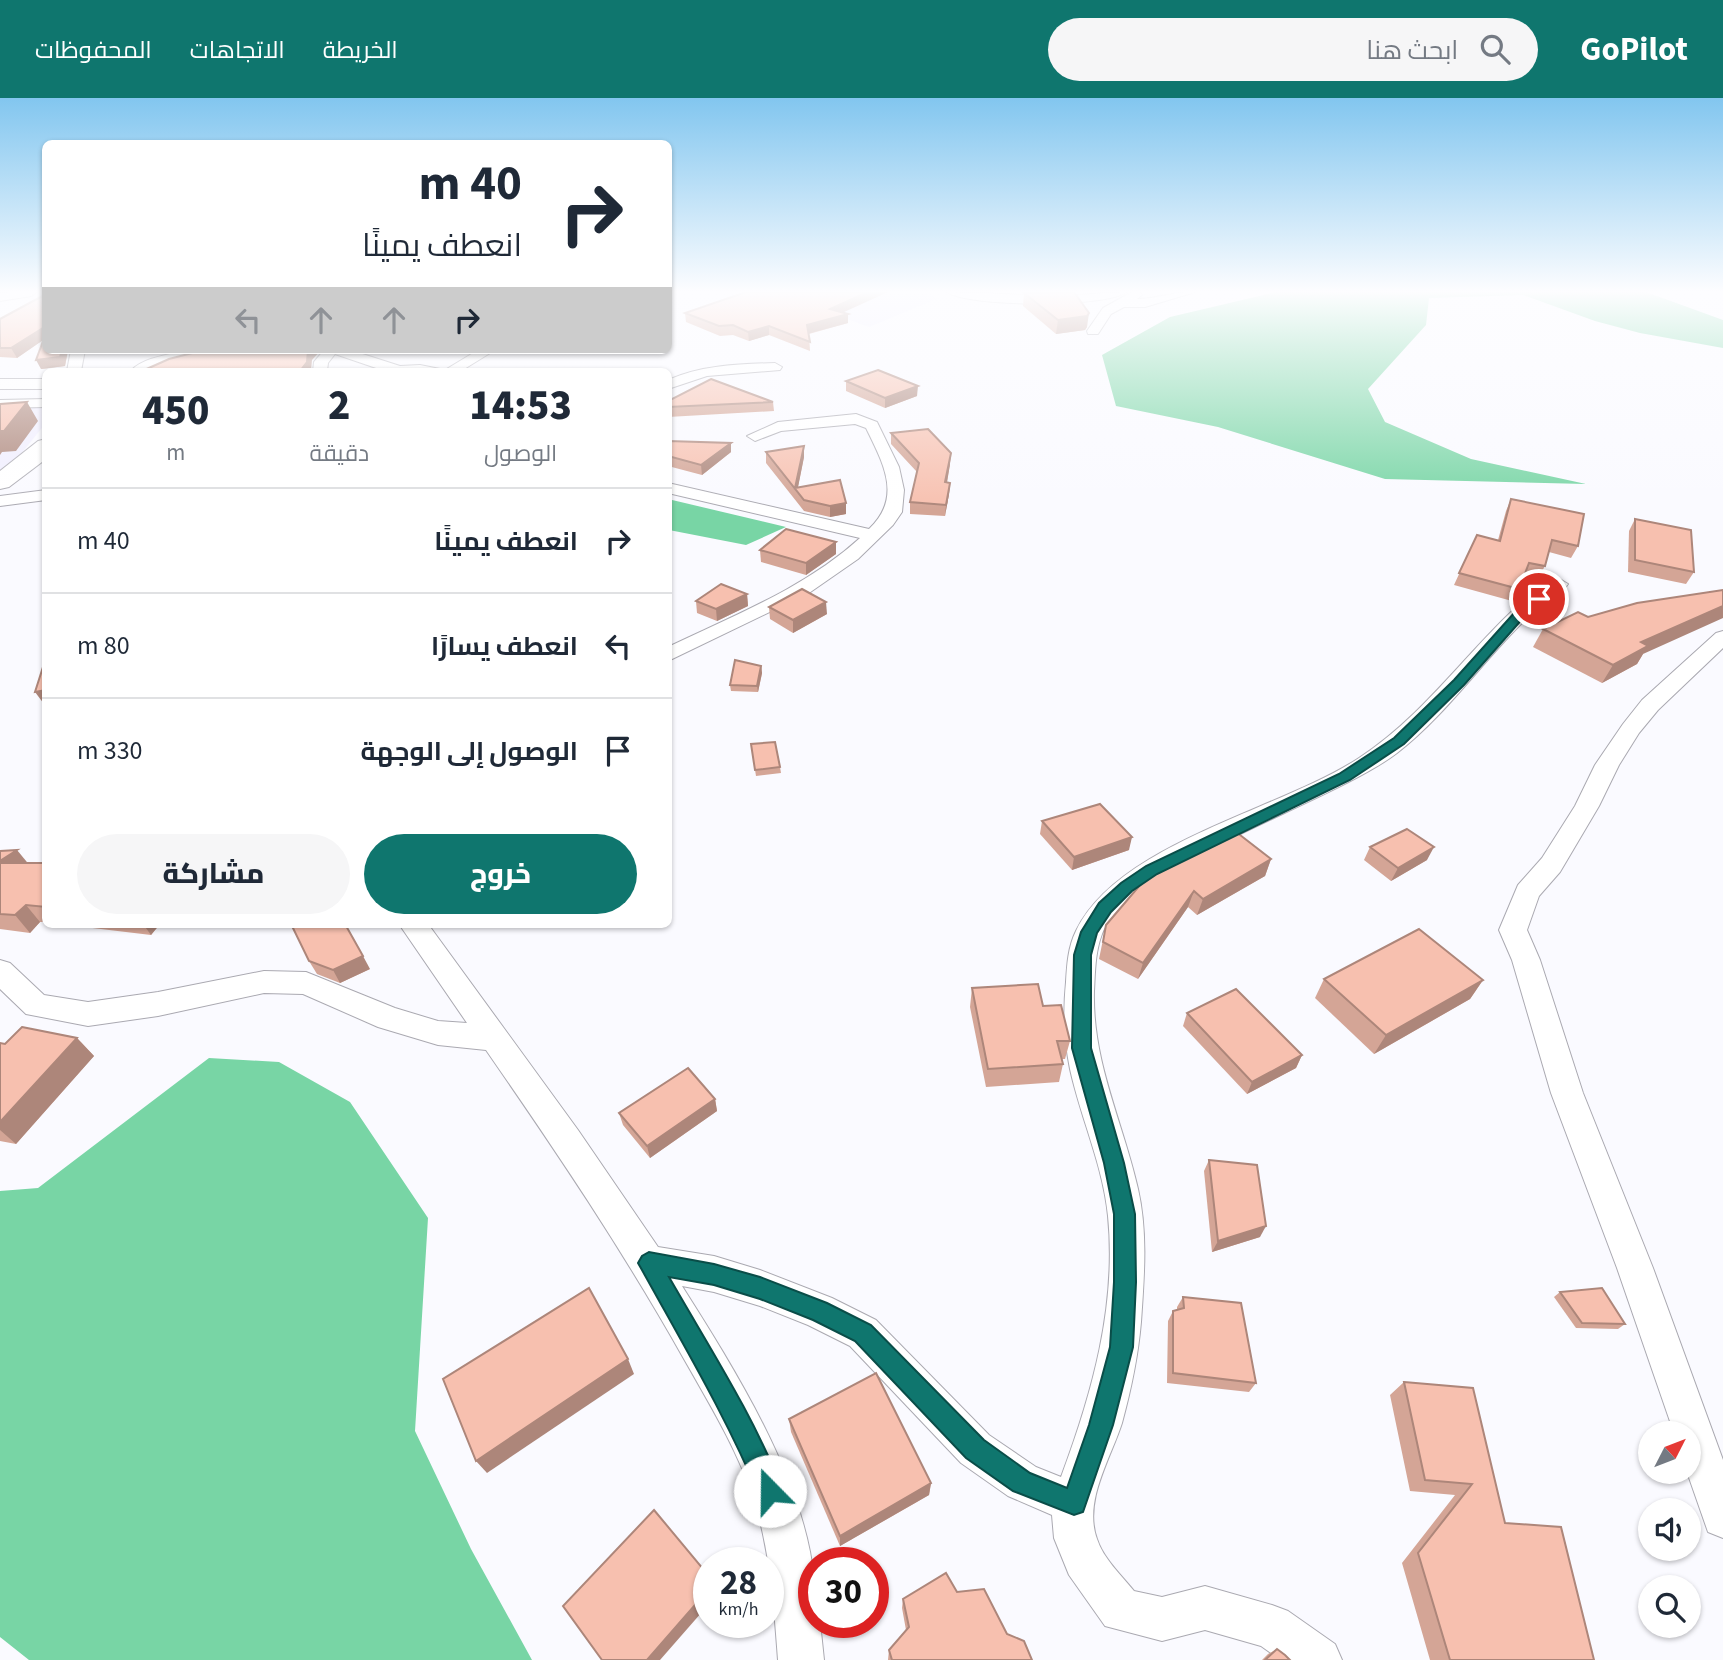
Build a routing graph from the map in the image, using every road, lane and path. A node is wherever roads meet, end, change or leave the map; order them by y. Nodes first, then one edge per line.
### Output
1 (775, 367) dead end
2 (672, 383) edge
3 (0, 384) edge
4 (42, 384) edge
5 (0, 396) edge
6 (42, 396) edge
7 (42, 403) edge
8 (0, 404) edge
9 (755, 436) dead end
10 (42, 450) edge
11 (0, 482) edge
12 (672, 489) edge
13 (42, 496) edge
14 (0, 501) edge
15 (872, 535) junction
16 (1558, 584) dead end
17 (1723, 637) edge
18 (672, 653) edge
19 (416, 928) edge
20 (0, 971) edge
21 (494, 1038) junction
22 (649, 1263) junction
23 (1074, 1503) junction
24 (1723, 1517) edge
25 (801, 1660) edge
26 (1319, 1660) edge

1 - 2 street
3 - 4 street
5 - 6 street
7 - 8 street
9 - 15 street
10 - 11 main road
12 - 15 street
13 - 14 street
15 - 18 street
16 - 23 street
17 - 24 street
19 - 21 street
20 - 21 street
21 - 22 street
22 - 23 street
22 - 25 street
23 - 26 street

